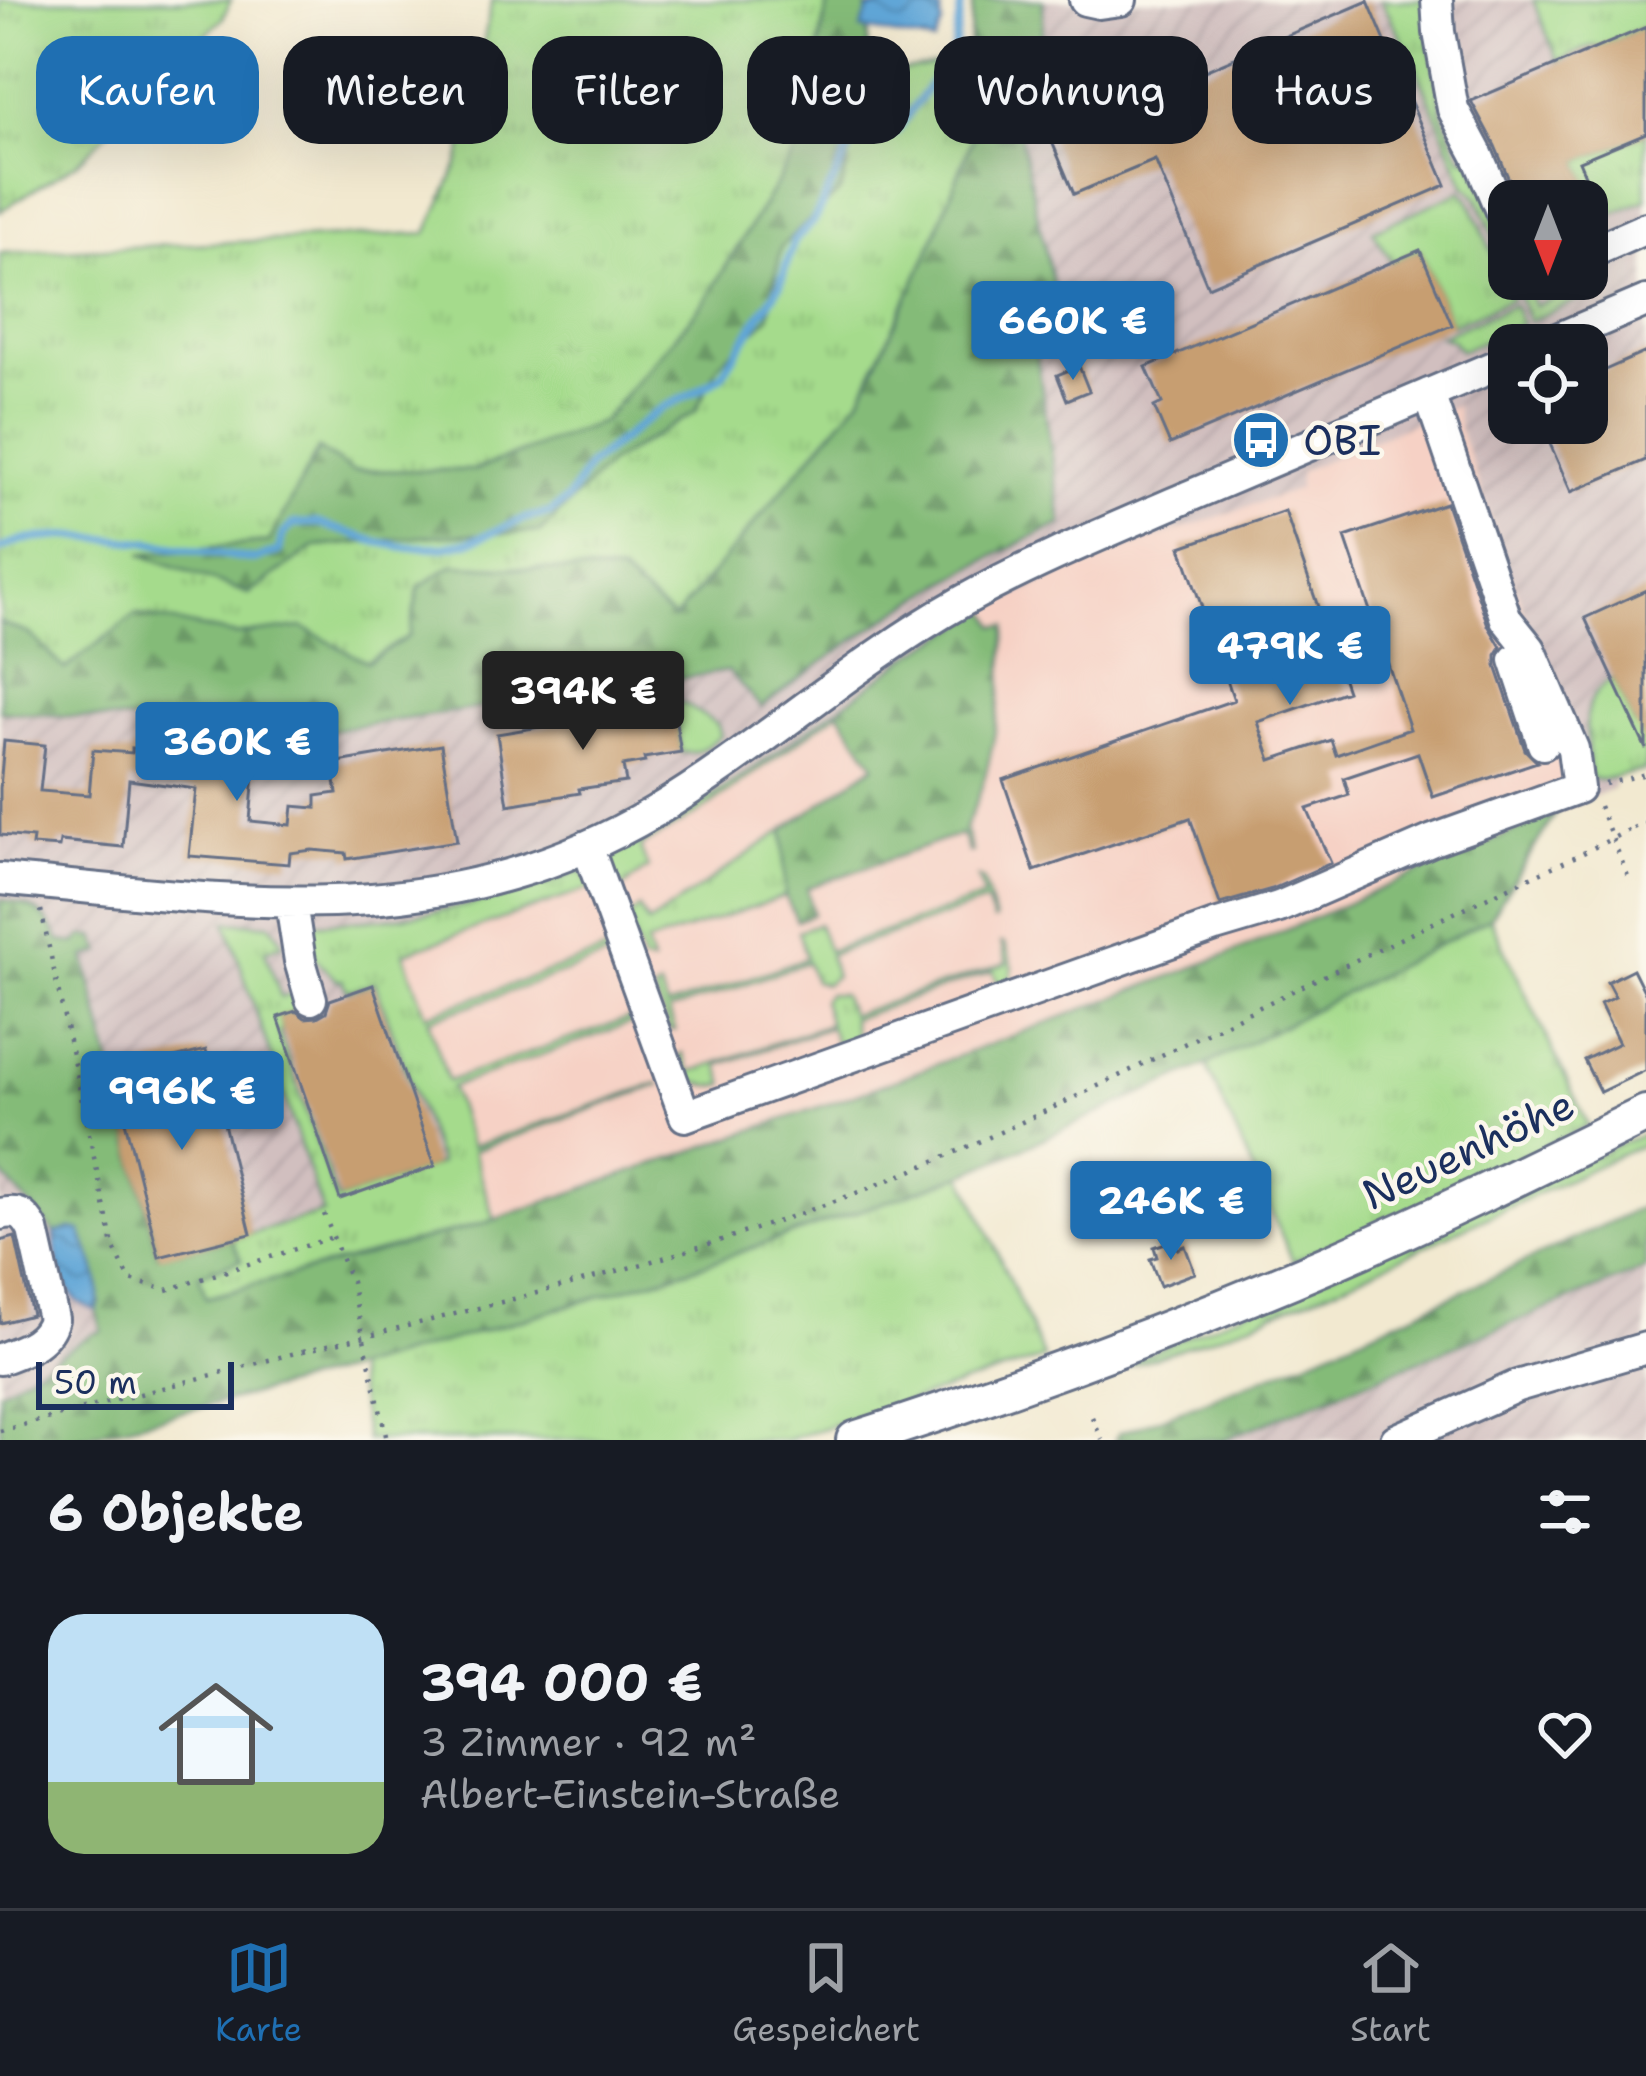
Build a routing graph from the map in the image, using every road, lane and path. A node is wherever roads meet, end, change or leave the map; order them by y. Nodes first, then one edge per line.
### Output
1 (1084, 0) edge
2 (1121, 0) edge
3 (1437, 0) edge
4 (1488, 180) edge
5 (1646, 228) edge
6 (1608, 245) edge
7 (1646, 301) edge
8 (1592, 324) edge
9 (1488, 369) edge
10 (1430, 394) junction
11 (1506, 619) junction
12 (1543, 744) dead end
13 (1646, 774) edge
14 (1578, 788) junction
15 (1646, 822) edge
16 (587, 846) junction
17 (1628, 876) dead end
18 (0, 879) edge
19 (34, 883) junction
20 (291, 903) junction
21 (311, 999) dead end
22 (1646, 1114) edge
23 (0, 1214) edge
24 (324, 1214) dead end
25 (333, 1237) junction
26 (1646, 1348) edge
27 (0, 1359) edge
28 (1092, 1417) dead end
29 (0, 1431) edge
30 (387, 1440) edge
31 (855, 1440) edge
32 (1102, 1440) edge
33 (1396, 1440) edge

1 - 2 street
3 - 4 street
5 - 6 street
7 - 8 street
9 - 10 street
10 - 11 street
10 - 16 street
11 - 12 street
11 - 14 street
13 - 14 path
14 - 16 street
14 - 17 path
15 - 29 path, bridge
16 - 20 street
18 - 19 street
19 - 20 street
19 - 25 path
20 - 21 street
22 - 31 main road, Neuenhöhe
23 - 27 street
24 - 25 path
25 - 30 path
26 - 33 street
28 - 32 path

